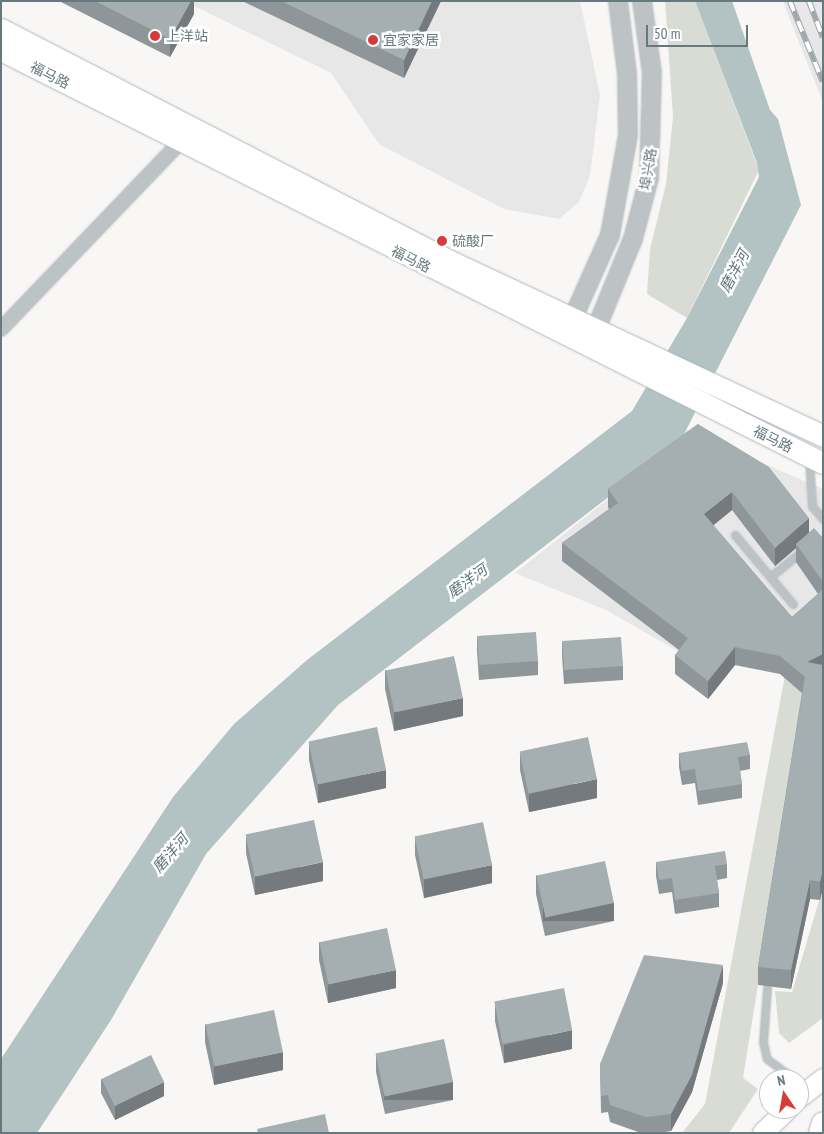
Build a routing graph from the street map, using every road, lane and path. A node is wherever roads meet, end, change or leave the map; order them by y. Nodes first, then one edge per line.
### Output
1 (618, 1) edge
2 (642, 1) edge
3 (1, 30) edge
4 (1, 50) edge
5 (180, 141) junction
6 (573, 318) junction
7 (1, 329) edge
8 (596, 329) junction
9 (823, 436) edge
10 (816, 459) edge
11 (823, 519) edge
12 (735, 535) dead end
13 (810, 543) edge
14 (770, 577) junction
15 (793, 604) dead end
16 (767, 988) dead end
17 (782, 1069) edge
18 (778, 1119) edge
19 (823, 1124) edge
20 (763, 1133) edge
21 (820, 1133) edge

1 - 6 street, 埠兴路
2 - 8 street, 埠兴路
3 - 6 main road, 福马路
4 - 5 main road, 福马路
5 - 7 street
5 - 10 main road, 福马路
6 - 8 main road, 福马路
8 - 9 main road, 福马路
10 - 11 lane
12 - 14 lane
13 - 14 lane
14 - 15 lane
16 - 17 lane
18 - 20 main road
19 - 21 highway

